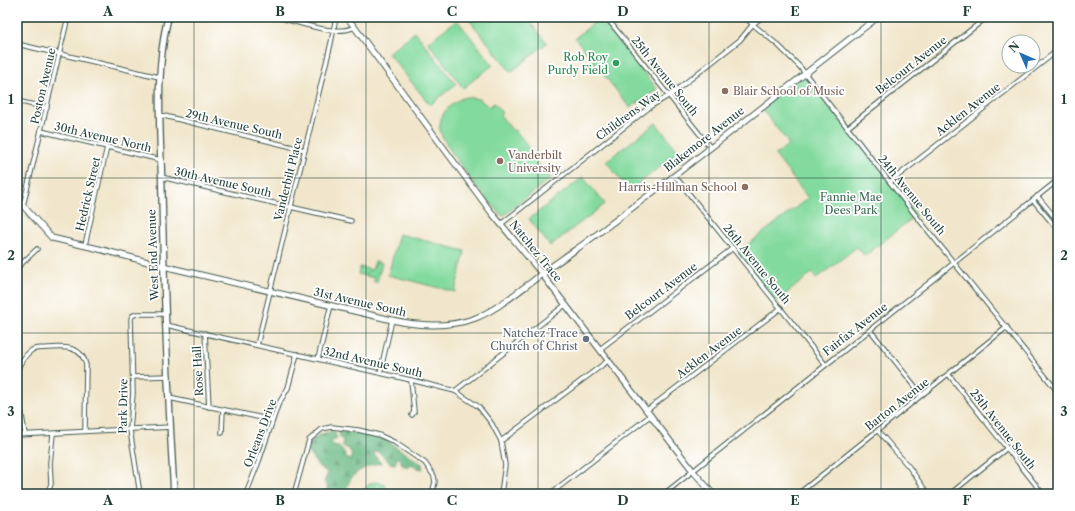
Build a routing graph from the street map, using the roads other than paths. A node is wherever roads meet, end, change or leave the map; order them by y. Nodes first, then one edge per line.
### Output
1 (68, 17) edge
2 (160, 17) edge
3 (277, 17) edge
4 (336, 17) edge
5 (347, 17) edge
6 (606, 17) edge
7 (744, 17) edge
8 (762, 17) edge
9 (878, 17) edge
10 (987, 17) edge
11 (168, 18) edge
12 (753, 24) junction
13 (355, 27) junction
14 (334, 30) junction
15 (17, 44) edge
16 (1058, 50) edge
17 (60, 53) junction
18 (805, 73) junction
19 (159, 77) junction
20 (670, 95) junction
21 (17, 101) edge
22 (47, 108) junction
23 (160, 115) junction
24 (847, 128) junction
25 (41, 131) junction
26 (108, 147) junction
27 (710, 147) junction
28 (305, 150) junction
29 (161, 160) junction
30 (674, 175) junction
31 (161, 177) junction
32 (1058, 180) edge
33 (890, 182) junction
34 (1037, 196) junction
35 (17, 199) edge
36 (1032, 200) junction
37 (24, 206) junction
38 (290, 208) junction
39 (351, 221) dead end
40 (1058, 221) edge
41 (501, 224) junction
42 (1058, 230) edge
43 (85, 245) junction
44 (733, 248) junction
45 (37, 249) dead end
46 (954, 262) junction
47 (163, 266) junction
48 (17, 268) edge
49 (542, 274) junction
50 (270, 291) junction
51 (331, 305) junction
52 (565, 305) junction
53 (781, 308) junction
54 (165, 314) junction
55 (392, 320) junction
56 (166, 325) junction
57 (1007, 327) junction
58 (870, 330) junction
59 (205, 333) junction
60 (256, 345) junction
61 (600, 349) junction
62 (297, 354) junction
63 (318, 359) junction
64 (609, 360) junction
65 (825, 364) junction
66 (17, 370) edge
67 (380, 373) junction
68 (949, 375) junction
69 (169, 376) junction
70 (133, 377) junction
71 (411, 380) junction
72 (17, 387) edge
73 (456, 391) junction
74 (1058, 392) edge
75 (922, 395) junction
76 (169, 398) junction
77 (208, 407) junction
78 (223, 410) junction
79 (647, 410) junction
80 (412, 415) dead end
81 (651, 415) junction
82 (272, 420) junction
83 (171, 427) junction
84 (130, 430) junction
85 (878, 430) junction
86 (85, 431) junction
87 (222, 433) dead end
88 (25, 434) junction
89 (53, 434) junction
90 (17, 435) edge
91 (501, 441) junction
92 (1007, 448) junction
93 (693, 471) junction
94 (48, 494) edge
95 (140, 494) edge
96 (174, 494) edge
97 (246, 494) edge
98 (294, 494) edge
99 (432, 494) edge
100 (501, 494) edge
101 (550, 494) edge
102 (664, 494) edge
103 (713, 494) edge
104 (798, 494) edge
105 (928, 494) edge
106 (950, 494) edge
107 (1043, 494) edge

1 - 17 street, Poston Avenue
2 - 11 street
3 - 14 street
4 - 14 street, Vanderbilt Place
5 - 13 main road, Natchez Trace
6 - 20 street, 25th Avenue South
7 - 12 street, 24th Avenue South
8 - 12 street, Childrens Way
9 - 18 main road, Blakemore Avenue
10 - 24 street, Belcourt Avenue
11 - 19 main road, West End Avenue
12 - 18 street, 24th Avenue South
12 - 20 street, Childrens Way
13 - 14 street
13 - 41 main road, Natchez Trace
14 - 28 street, Vanderbilt Place
15 - 17 street
16 - 33 street, Acklen Avenue
17 - 19 street
17 - 22 street, Poston Avenue
18 - 24 street, 24th Avenue South
18 - 27 main road, Blakemore Avenue
19 - 23 main road, West End Avenue
20 - 27 street, 25th Avenue South
20 - 41 street, Childrens Way
21 - 22 street, 30th Avenue North
22 - 25 street, Poston Avenue
23 - 28 street, 29th Avenue South
23 - 29 main road, West End Avenue
24 - 33 street, 24th Avenue South
25 - 26 street, 30th Avenue North
25 - 37 street, Poston Avenue
26 - 29 street, 30th Avenue North
26 - 43 street, Hedrick Street
27 - 30 main road, Blakemore Avenue
28 - 38 street, Vanderbilt Place
29 - 31 main road, West End Avenue
30 - 44 street, 26th Avenue South
30 - 49 main road, Blakemore Avenue
31 - 38 street, 30th Avenue South
31 - 47 main road, West End Avenue
32 - 34 street, Fairfax Avenue
33 - 46 street, 24th Avenue South
34 - 36 street, Fairfax Avenue
34 - 40 street
35 - 37 main road, 31st Avenue South
36 - 42 street
36 - 46 street, Fairfax Avenue
37 - 43 main road, 31st Avenue South
38 - 39 street, 30th Avenue South
38 - 50 street, Vanderbilt Place
41 - 49 main road, Natchez Trace
43 - 47 main road, 31st Avenue South
44 - 53 street, 26th Avenue South
44 - 61 street, Belcourt Avenue
45 - 48 street
46 - 57 street, 24th Avenue South
46 - 58 street, Fairfax Avenue
47 - 50 main road, 31st Avenue South
47 - 54 main road, West End Avenue
49 - 52 main road, Natchez Trace
49 - 55 main road, 31st Avenue South
50 - 51 main road, 31st Avenue South
50 - 60 street, Vanderbilt Place
51 - 55 main road, 31st Avenue South
51 - 63 street
52 - 61 main road, Natchez Trace
52 - 73 street
53 - 65 street, 26th Avenue South
53 - 79 street, Acklen Avenue
54 - 56 main road, West End Avenue
54 - 70 street, Park Drive
55 - 67 street
56 - 59 street, 32nd Avenue South
56 - 69 main road, West End Avenue
57 - 68 street, Barton Avenue
57 - 74 street, 24th Avenue South
58 - 65 street, Fairfax Avenue
58 - 75 street
59 - 60 street, 32nd Avenue South
59 - 77 street, Rose Hall
60 - 62 street, 32nd Avenue South
61 - 64 main road, Natchez Trace
62 - 63 street, 32nd Avenue South
62 - 82 street, Orleans Drive
63 - 67 street, 32nd Avenue South
64 - 79 main road, Natchez Trace
64 - 91 street
65 - 93 street, Fairfax Avenue
66 - 86 street
67 - 71 street, 32nd Avenue South
68 - 75 street, Barton Avenue
68 - 92 street, 25th Avenue South
69 - 70 street
69 - 76 main road, West End Avenue
70 - 84 street, Park Drive
71 - 73 street, 32nd Avenue South
71 - 80 street
72 - 88 street
73 - 91 street, 32nd Avenue South
75 - 85 street, Barton Avenue
76 - 77 street
76 - 83 main road, West End Avenue
77 - 78 street
78 - 82 street
78 - 87 street
79 - 81 main road, Natchez Trace
81 - 93 main road, Natchez Trace
81 - 101 street
82 - 97 street, Orleans Drive
83 - 84 street
83 - 96 main road, West End Avenue
84 - 86 street
84 - 95 street, Park Drive
85 - 104 street, Barton Avenue
85 - 105 street
86 - 89 street
88 - 89 street
88 - 90 street
89 - 94 street
91 - 100 street, 32nd Avenue South
92 - 106 street
92 - 107 street, 25th Avenue South
93 - 102 street, Fairfax Avenue
93 - 103 main road, Natchez Trace
98 - 99 street

